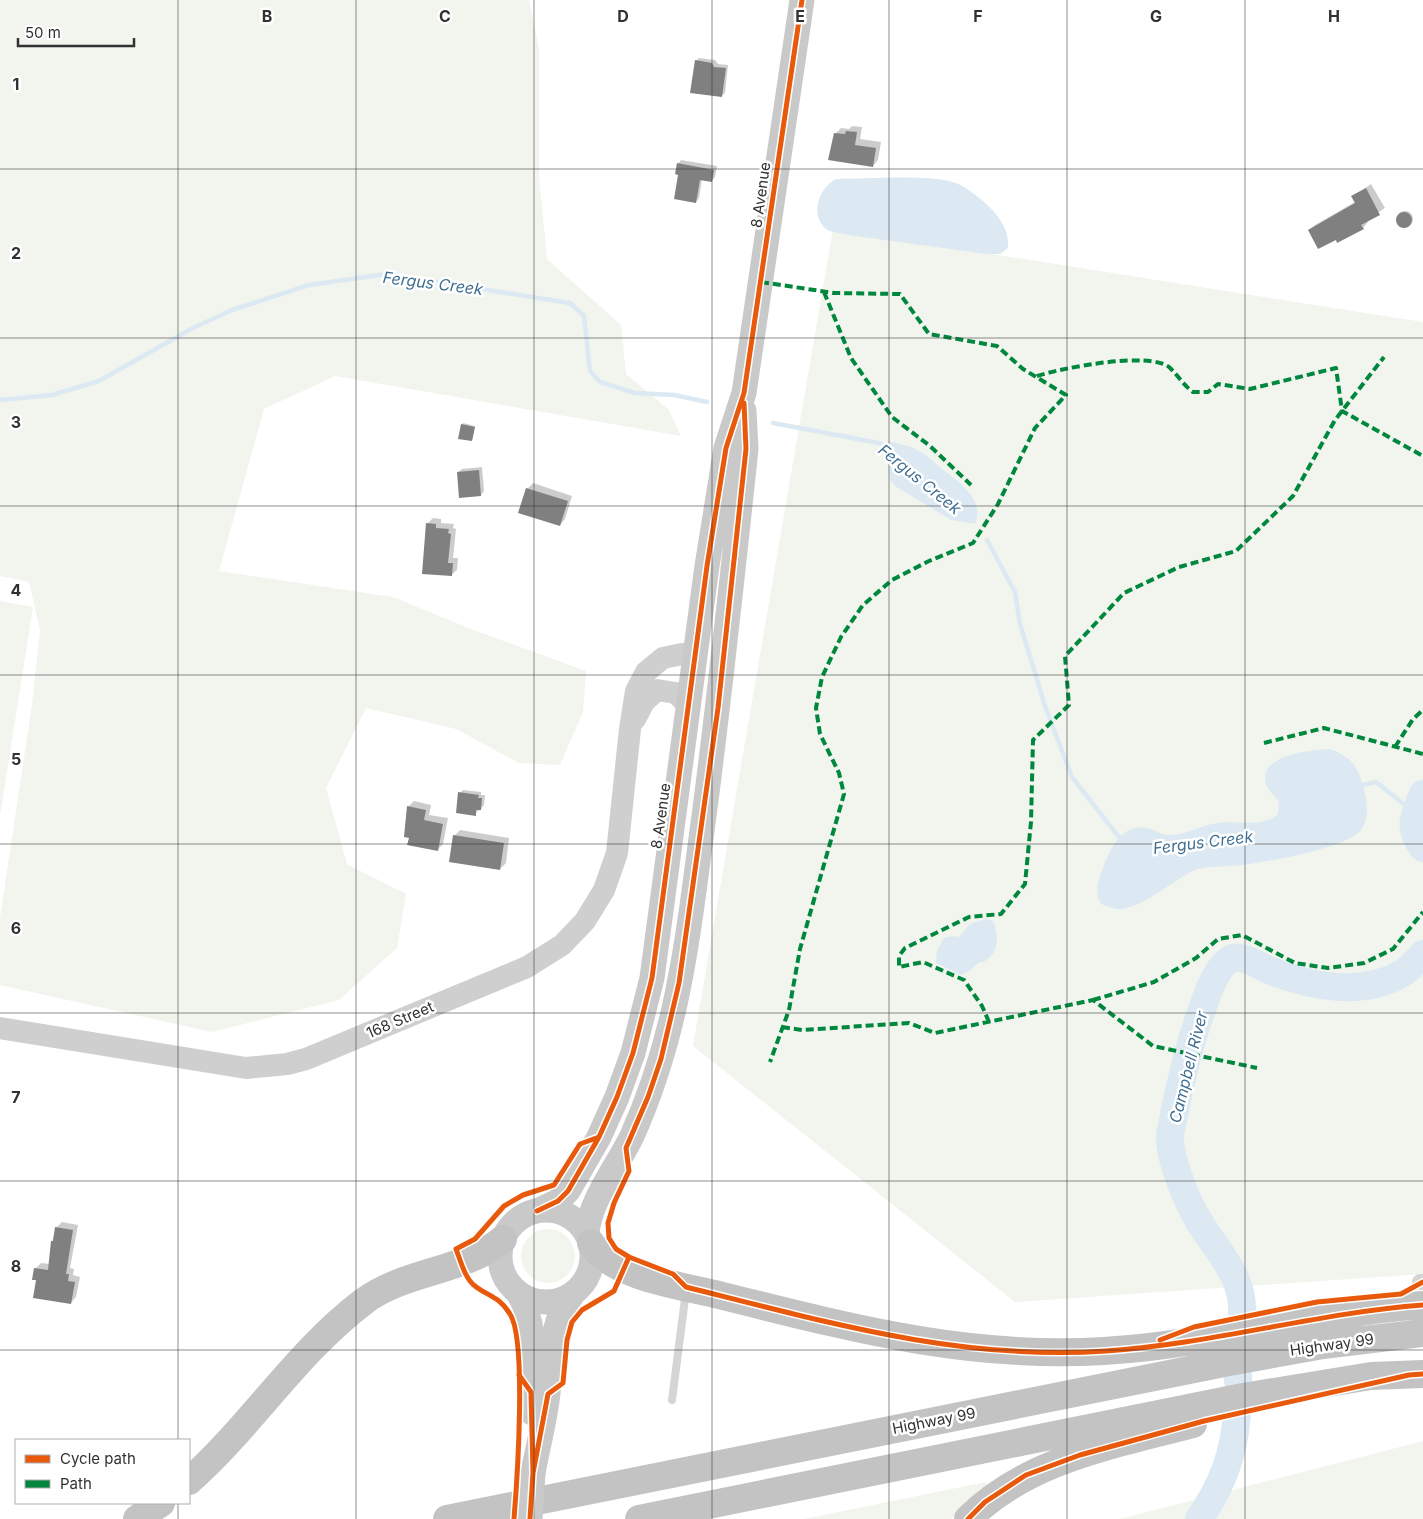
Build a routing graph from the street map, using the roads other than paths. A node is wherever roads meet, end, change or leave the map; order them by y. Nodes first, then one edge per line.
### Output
1 (802, 0) edge
2 (744, 393) junction
3 (695, 655) junction
4 (689, 706) junction
5 (630, 729) junction
6 (683, 956) junction
7 (0, 1028) edge
8 (537, 1211) junction
9 (504, 1239) junction
10 (589, 1239) junction
11 (686, 1287) junction
12 (1422, 1290) edge
13 (518, 1293) junction
14 (573, 1294) junction
15 (1423, 1333) edge
16 (1416, 1374) edge
17 (672, 1400) dead end
18 (533, 1473) junction
19 (190, 1480) edge
20 (160, 1504) edge
21 (137, 1519) edge
22 (447, 1519) edge
23 (530, 1519) edge
24 (639, 1519) edge
25 (968, 1519) edge

1 - 2 main road, 8 Avenue
2 - 3 main road, 8 Avenue
2 - 6 main road, 8 Avenue
3 - 4 main road, 8 Avenue
3 - 5 main road, 168 Street
3 - 6 main road
4 - 5 main road, 168 Street
4 - 8 main road, 8 Avenue
5 - 7 main road, 168 Street
6 - 10 main road, 8 Avenue
8 - 9 main road
8 - 10 main road
9 - 13 main road
9 - 19 highway
10 - 11 highway
10 - 14 main road
11 - 12 highway
11 - 17 lane
13 - 14 main road
13 - 18 main road
14 - 18 main road
15 - 22 highway, Highway 99
16 - 24 highway
16 - 25 highway
18 - 23 main road, bridge
20 - 21 highway

